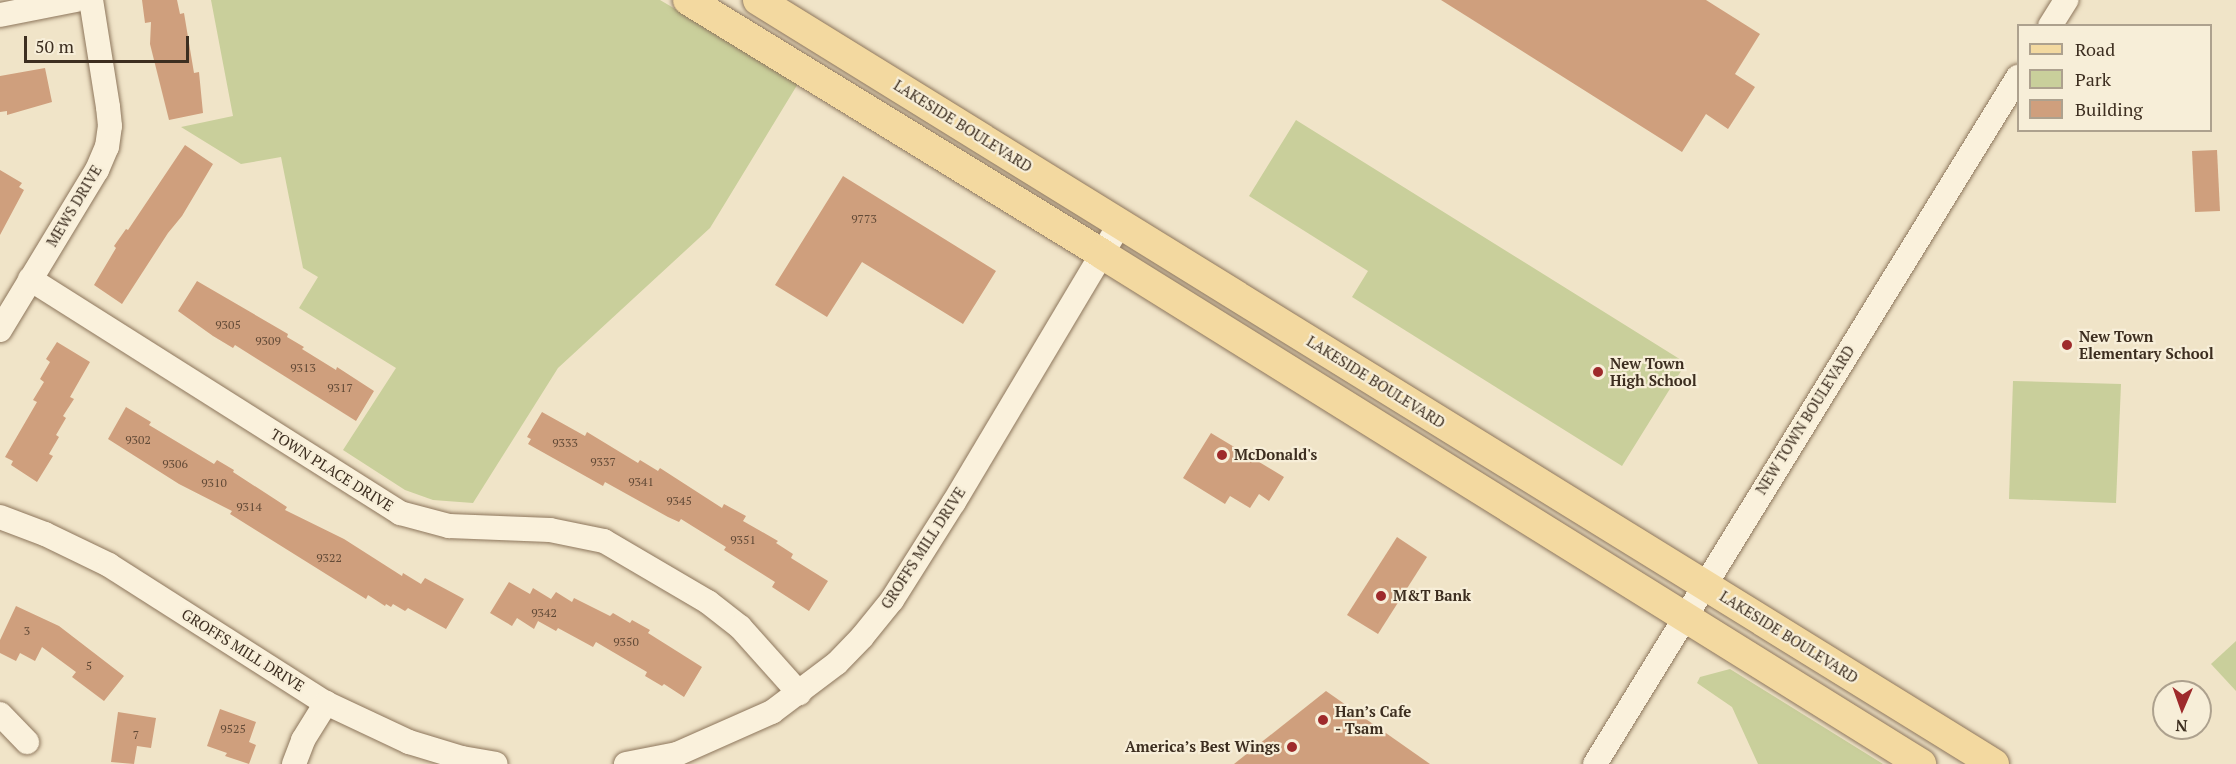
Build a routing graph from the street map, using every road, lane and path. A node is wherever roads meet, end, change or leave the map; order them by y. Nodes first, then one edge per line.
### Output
1 (76, 0) edge
2 (91, 0) edge
3 (688, 0) edge
4 (758, 0) edge
5 (2066, 0) edge
6 (0, 15) edge
7 (2051, 24) edge
8 (2017, 80) edge
9 (1120, 223) junction
10 (1102, 254) junction
11 (30, 279) junction
12 (0, 330) edge
13 (0, 517) edge
14 (1703, 584) junction
15 (1685, 618) junction
16 (799, 693) junction
17 (326, 703) junction
18 (0, 714) edge
19 (27, 742) dead end
20 (294, 764) edge
21 (495, 764) edge
22 (626, 764) edge
23 (1595, 764) edge
24 (1921, 764) edge
25 (1994, 764) edge

1 - 6 street
2 - 11 street, MEWS DRIVE
3 - 10 main road
4 - 9 main road, LAKESIDE BOULEVARD
5 - 7 street
8 - 14 street, NEW TOWN BOULEVARD
9 - 10 street, GROFFS MILL DRIVE
9 - 14 main road, LAKESIDE BOULEVARD
10 - 15 main road
10 - 16 street, GROFFS MILL DRIVE
11 - 12 street, MEWS DRIVE
11 - 16 street, TOWN PLACE DRIVE
13 - 17 street, GROFFS MILL DRIVE
14 - 15 street, NEW TOWN BOULEVARD
14 - 25 main road, LAKESIDE BOULEVARD
15 - 23 street, NEW TOWN BOULEVARD
15 - 24 main road
16 - 22 street, GROFFS MILL DRIVE
17 - 20 street
17 - 21 street, GROFFS MILL DRIVE
18 - 19 street

